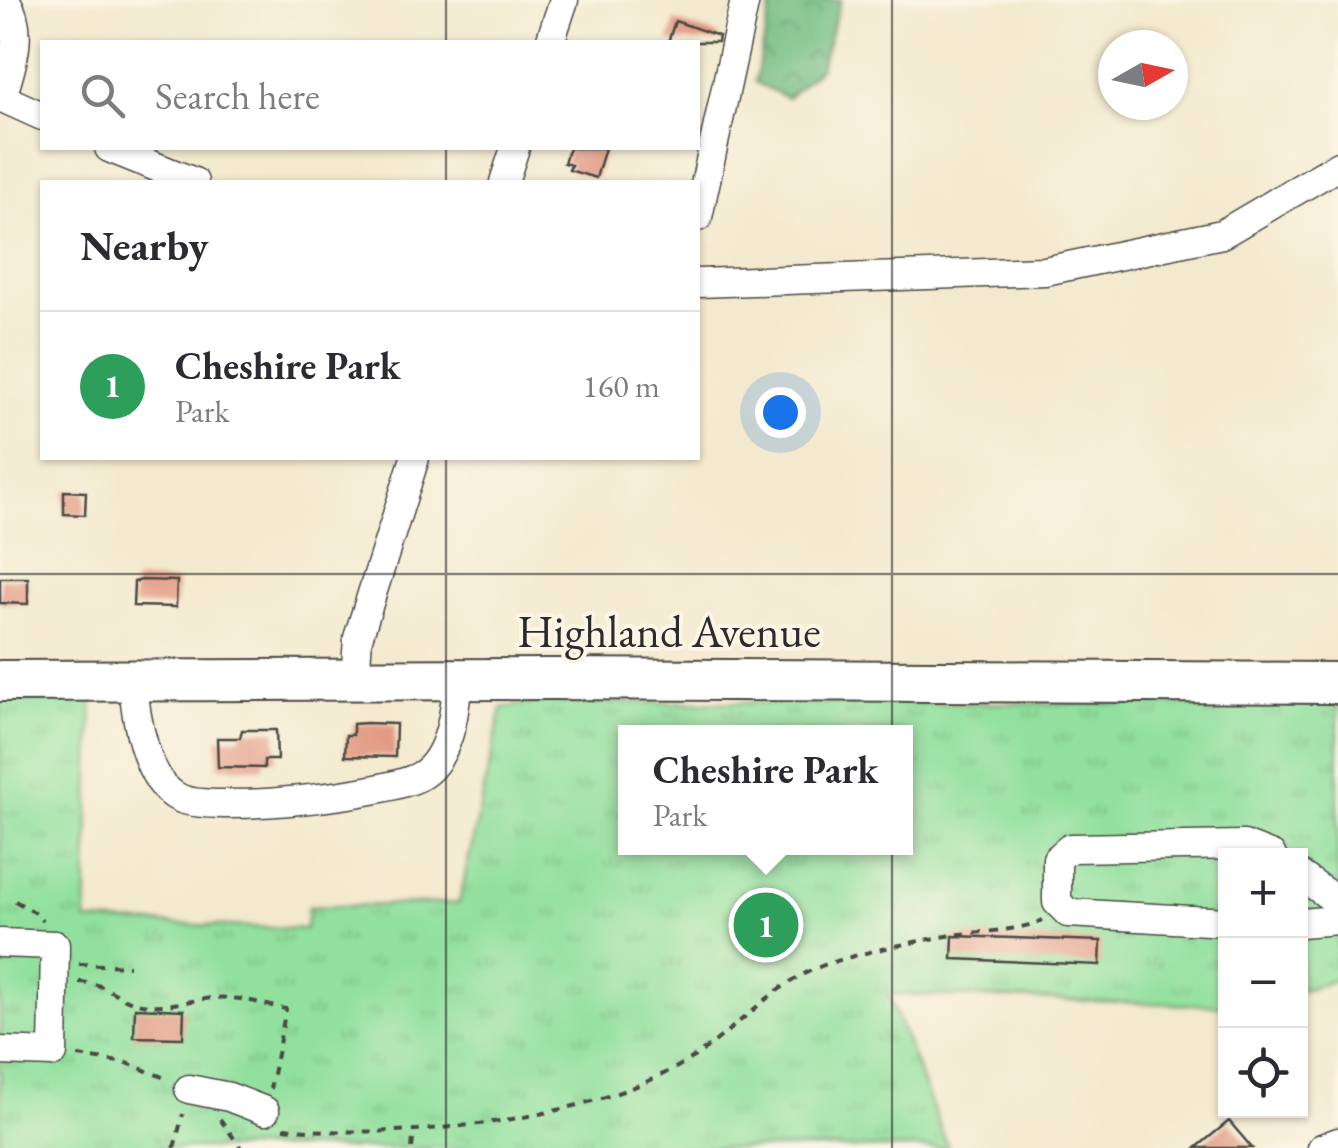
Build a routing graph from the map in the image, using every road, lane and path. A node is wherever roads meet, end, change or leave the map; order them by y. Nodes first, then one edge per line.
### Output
1 (6, 0) edge
2 (564, 0) edge
3 (745, 0) edge
4 (551, 40) edge
5 (1, 98) edge
6 (40, 115) edge
7 (115, 150) edge
8 (514, 150) edge
9 (1338, 166) edge
10 (189, 180) edge
11 (505, 180) edge
12 (700, 209) edge
13 (700, 283) edge
14 (414, 460) edge
15 (355, 680) junction
16 (458, 680) junction
17 (0, 681) edge
18 (133, 681) junction
19 (1338, 683) edge
20 (1258, 848) edge
21 (1308, 881) edge
22 (1338, 902) edge
23 (1061, 909) junction
24 (1338, 920) edge
25 (1218, 922) edge
26 (1308, 922) edge
27 (0, 943) edge
28 (128, 966) dead end
29 (54, 972) junction
30 (0, 1052) edge
31 (54, 1053) junction
32 (189, 1089) junction
33 (265, 1112) junction
34 (414, 1130) junction
35 (1338, 1142) edge
36 (174, 1148) edge
37 (241, 1148) edge
38 (412, 1148) edge
39 (1322, 1148) edge

1 - 5 street
2 - 4 street
3 - 12 street
5 - 6 street
7 - 10 street
8 - 11 street
9 - 13 street
14 - 15 street
15 - 16 highway, Highland Avenue
15 - 18 highway, Highland Avenue
16 - 18 street
16 - 19 highway, Highland Avenue
17 - 18 highway, Highland Avenue
20 - 23 street
21 - 22 street
23 - 25 street
23 - 34 path
24 - 26 street
27 - 29 street
28 - 29 path
29 - 31 street
29 - 33 path
30 - 31 street
31 - 32 path
32 - 33 street
32 - 36 path
32 - 37 path
33 - 34 path
34 - 38 path
35 - 39 street

